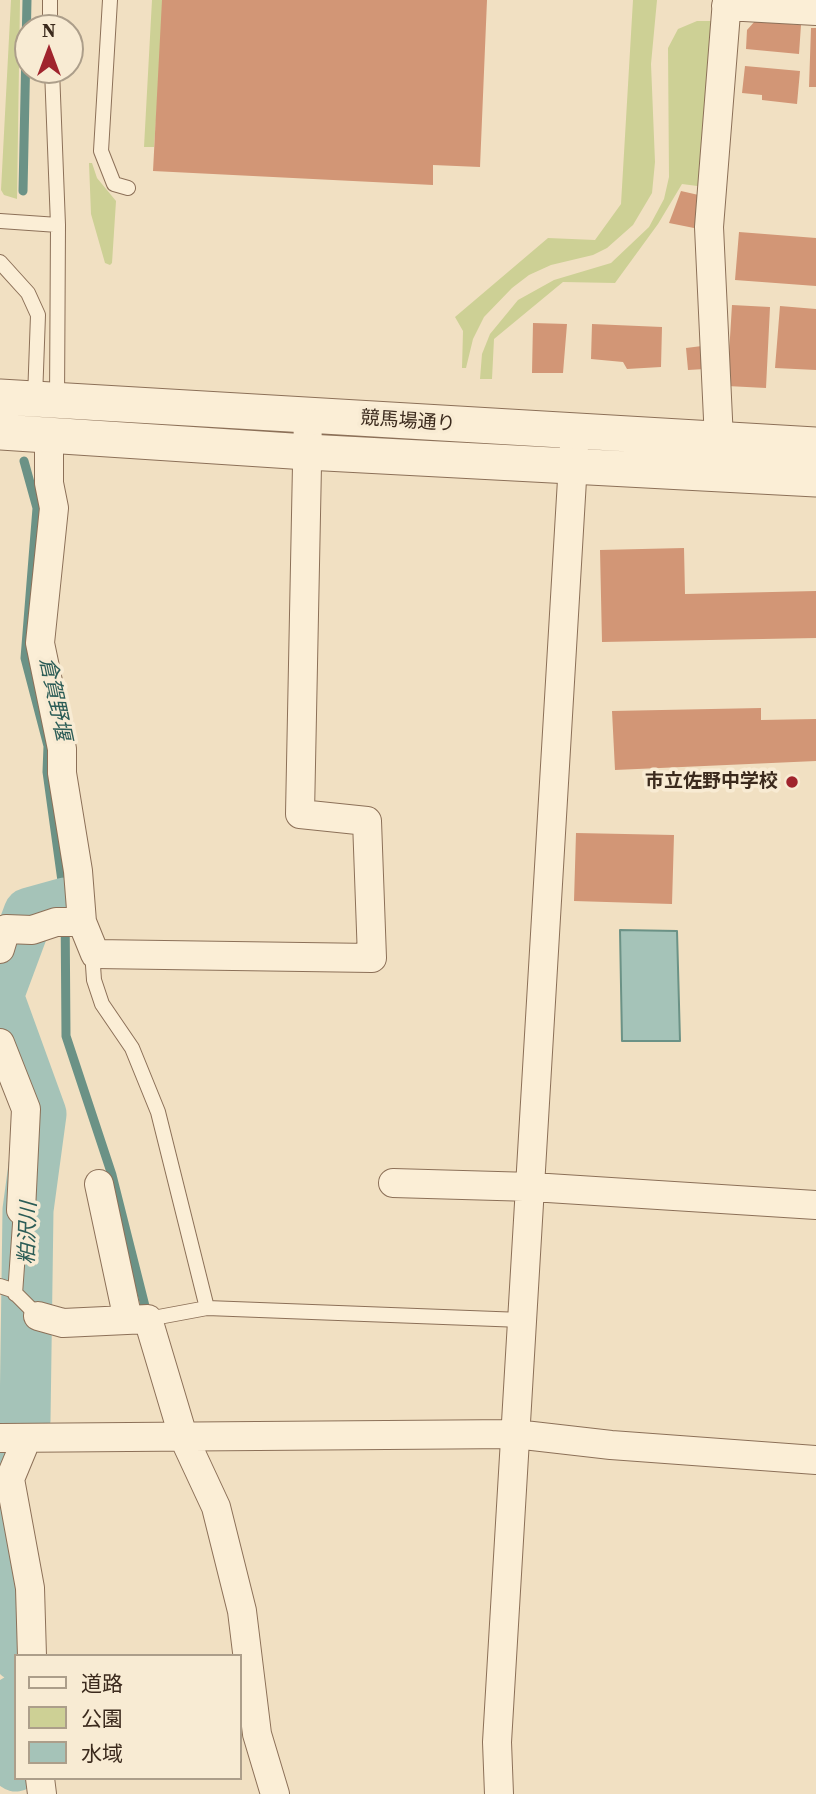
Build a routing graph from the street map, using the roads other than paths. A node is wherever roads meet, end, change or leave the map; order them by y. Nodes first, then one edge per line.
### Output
1 (110, 0) edge
2 (727, 3) edge
3 (816, 11) edge
4 (53, 84) edge
5 (128, 188) dead end
6 (0, 221) edge
7 (58, 225) junction
8 (0, 262) edge
9 (0, 397) edge
10 (47, 415) junction
11 (308, 415) junction
12 (0, 432) edge
13 (719, 440) junction
14 (816, 445) edge
15 (574, 450) junction
16 (307, 452) junction
17 (816, 479) edge
18 (87, 934) junction
19 (0, 949) edge
20 (0, 1043) edge
21 (13, 1142) edge
22 (393, 1183) dead end
23 (99, 1184) dead end
24 (532, 1187) junction
25 (816, 1205) edge
26 (21, 1210) joint
27 (0, 1286) edge
28 (15, 1294) junction
29 (207, 1308) junction
30 (38, 1316) joint
31 (138, 1320) junction
32 (522, 1320) junction
33 (515, 1434) junction
34 (183, 1436) junction
35 (13, 1438) edge
36 (816, 1460) edge
37 (32, 1654) edge
38 (275, 1794) edge
39 (499, 1794) edge

1 - 5 lane
2 - 3 street
2 - 13 street
4 - 7 lane
6 - 7 lane
7 - 10 lane
8 - 10 lane
9 - 10 street, 競馬場通り
10 - 11 street, 競馬場通り
10 - 12 street, 競馬場通り
10 - 16 street, 競馬場通り
10 - 18 street
11 - 15 street, 競馬場通り
11 - 16 street
13 - 14 street, 競馬場通り
13 - 15 street, 競馬場通り
15 - 16 street, 競馬場通り
15 - 17 street, 競馬場通り
15 - 24 street
16 - 18 street
18 - 19 street
18 - 29 lane
20 - 21 street
21 - 26 street
22 - 24 street
23 - 31 street
24 - 25 street
24 - 32 street
26 - 28 lane
27 - 28 lane
28 - 30 lane
29 - 31 lane
29 - 32 lane
30 - 31 street
31 - 34 street
32 - 33 street
33 - 34 street
33 - 36 street
33 - 39 street
34 - 35 street
34 - 38 street
35 - 37 street

